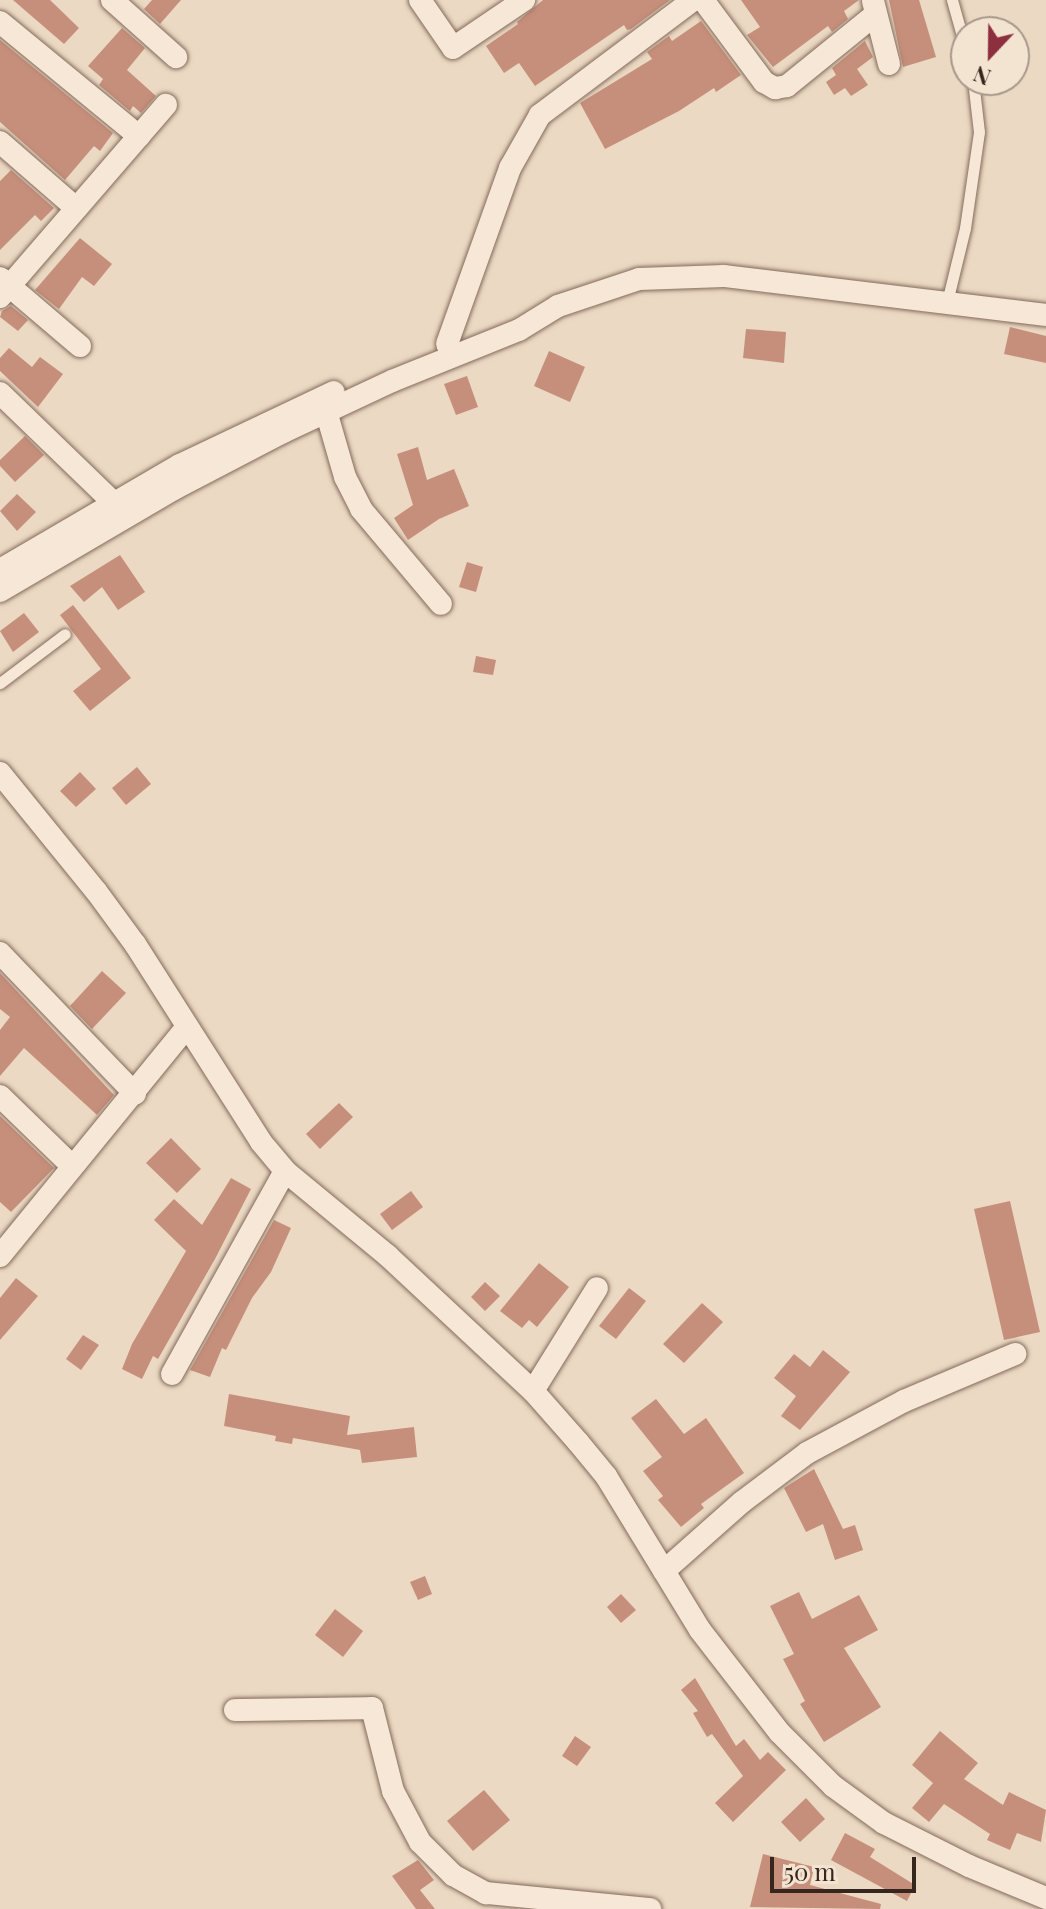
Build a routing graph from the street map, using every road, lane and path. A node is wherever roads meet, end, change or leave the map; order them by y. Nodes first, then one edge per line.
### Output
1 (112, 0) edge
2 (420, 0) edge
3 (524, 0) edge
4 (693, 0) edge
5 (703, 0) edge
6 (875, 7) edge
7 (0, 22) edge
8 (176, 57) dead end
9 (889, 64) dead end
10 (975, 96) edge
11 (166, 105) dead end
12 (139, 136) junction
13 (0, 142) edge
14 (76, 208) junction
15 (3, 287) edge
16 (947, 302) junction
17 (558, 306) junction
18 (1046, 315) edge
19 (447, 344) junction
20 (80, 346) dead end
21 (0, 393) edge
22 (326, 411) junction
23 (113, 502) junction
24 (3, 563) edge
25 (0, 591) edge
26 (441, 604) dead end
27 (65, 634) dead end
28 (0, 683) edge
29 (0, 773) edge
30 (0, 953) edge
31 (187, 1027) junction
32 (135, 1094) junction
33 (0, 1096) edge
34 (72, 1166) junction
35 (285, 1171) junction
36 (2, 1249) edge
37 (597, 1288) dead end
38 (1015, 1354) dead end
39 (172, 1374) dead end
40 (533, 1391) junction
41 (664, 1571) junction
42 (235, 1710) dead end
43 (1046, 1898) edge
44 (561, 1904) edge
45 (650, 1909) edge

1 - 8 street
2 - 3 street
4 - 19 street
5 - 6 street
6 - 9 street
7 - 12 street
10 - 16 lane
11 - 12 street
12 - 14 street
13 - 14 street
14 - 15 street
15 - 20 street
16 - 17 street
16 - 18 street
17 - 19 street
17 - 22 street
19 - 23 street
21 - 23 street
22 - 25 street
22 - 26 street
23 - 24 street
27 - 28 lane
29 - 31 street
30 - 32 street
31 - 32 street
31 - 35 street
32 - 34 street
33 - 34 street
34 - 36 street
35 - 39 street
35 - 40 street
37 - 40 street
38 - 41 street
40 - 41 street
41 - 43 street
42 - 44 street
44 - 45 street

